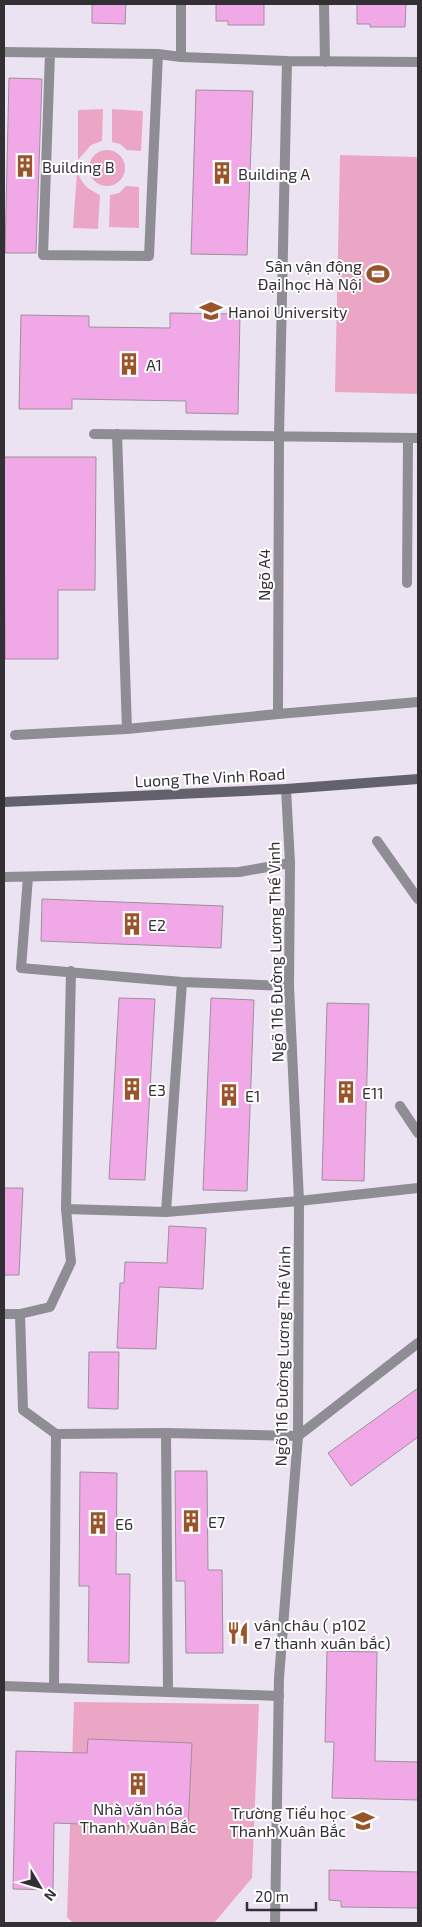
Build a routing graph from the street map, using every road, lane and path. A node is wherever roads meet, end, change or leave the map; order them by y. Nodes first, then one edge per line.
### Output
1 (181, 4) edge
2 (324, 4) edge
3 (4, 52) edge
4 (50, 54) junction
5 (158, 54) junction
6 (181, 57) junction
7 (287, 61) junction
8 (325, 62) junction
9 (418, 62) edge
10 (94, 434) dead end
11 (116, 434) junction
12 (279, 436) junction
13 (413, 438) edge
14 (407, 582) dead end
15 (418, 702) edge
16 (278, 714) junction
17 (127, 729) junction
18 (15, 735) dead end
19 (418, 779) edge
20 (286, 789) junction
21 (4, 802) edge
22 (377, 841) dead end
23 (290, 863) junction
24 (28, 877) junction
25 (4, 878) edge
26 (418, 899) edge
27 (71, 971) junction
28 (182, 982) junction
29 (289, 986) junction
30 (400, 1106) dead end
31 (418, 1133) edge
32 (418, 1188) edge
33 (299, 1201) junction
34 (66, 1209) junction
35 (166, 1212) junction
36 (4, 1314) edge
37 (20, 1314) junction
38 (418, 1343) edge
39 (166, 1433) junction
40 (56, 1434) junction
41 (298, 1436) junction
42 (4, 1686) edge
43 (54, 1688) junction
44 (168, 1692) junction
45 (279, 1696) junction
46 (275, 1923) edge

1 - 6 street
2 - 8 street
3 - 4 street
4 - 5 street
4 - 5 street
5 - 6 street
6 - 7 street
7 - 8 street
7 - 12 street, Ngõ A4
8 - 9 street
10 - 11 street
11 - 12 street
11 - 17 street
12 - 13 street
12 - 16 street, Ngõ A4
13 - 14 street
15 - 16 street
16 - 17 street
17 - 18 street
19 - 20 street, Luong The Vinh Road
20 - 21 street, Luong The Vinh Road
20 - 23 street, Ngõ 116 Đường Lương Thế Vinh
22 - 26 street
23 - 24 street
23 - 29 street, Ngõ 116 Đường Lương Thế Vinh
24 - 25 street
24 - 27 street
27 - 28 street
27 - 34 street
28 - 29 street
28 - 35 street
29 - 33 street, Ngõ 116 Đường Lương Thế Vinh
30 - 31 street
32 - 33 street
33 - 35 street
33 - 41 street, Ngõ 116 Đường Lương Thế Vinh
34 - 35 street
34 - 37 street
36 - 37 street
37 - 40 street
38 - 41 street
39 - 40 street
39 - 41 street
39 - 44 street
40 - 43 street
41 - 45 street, Ngõ 116 Đường Lương Thế Vinh
42 - 43 street
43 - 44 street
44 - 45 street
45 - 46 street, Ngõ 116 Đường Lương Thế Vinh

